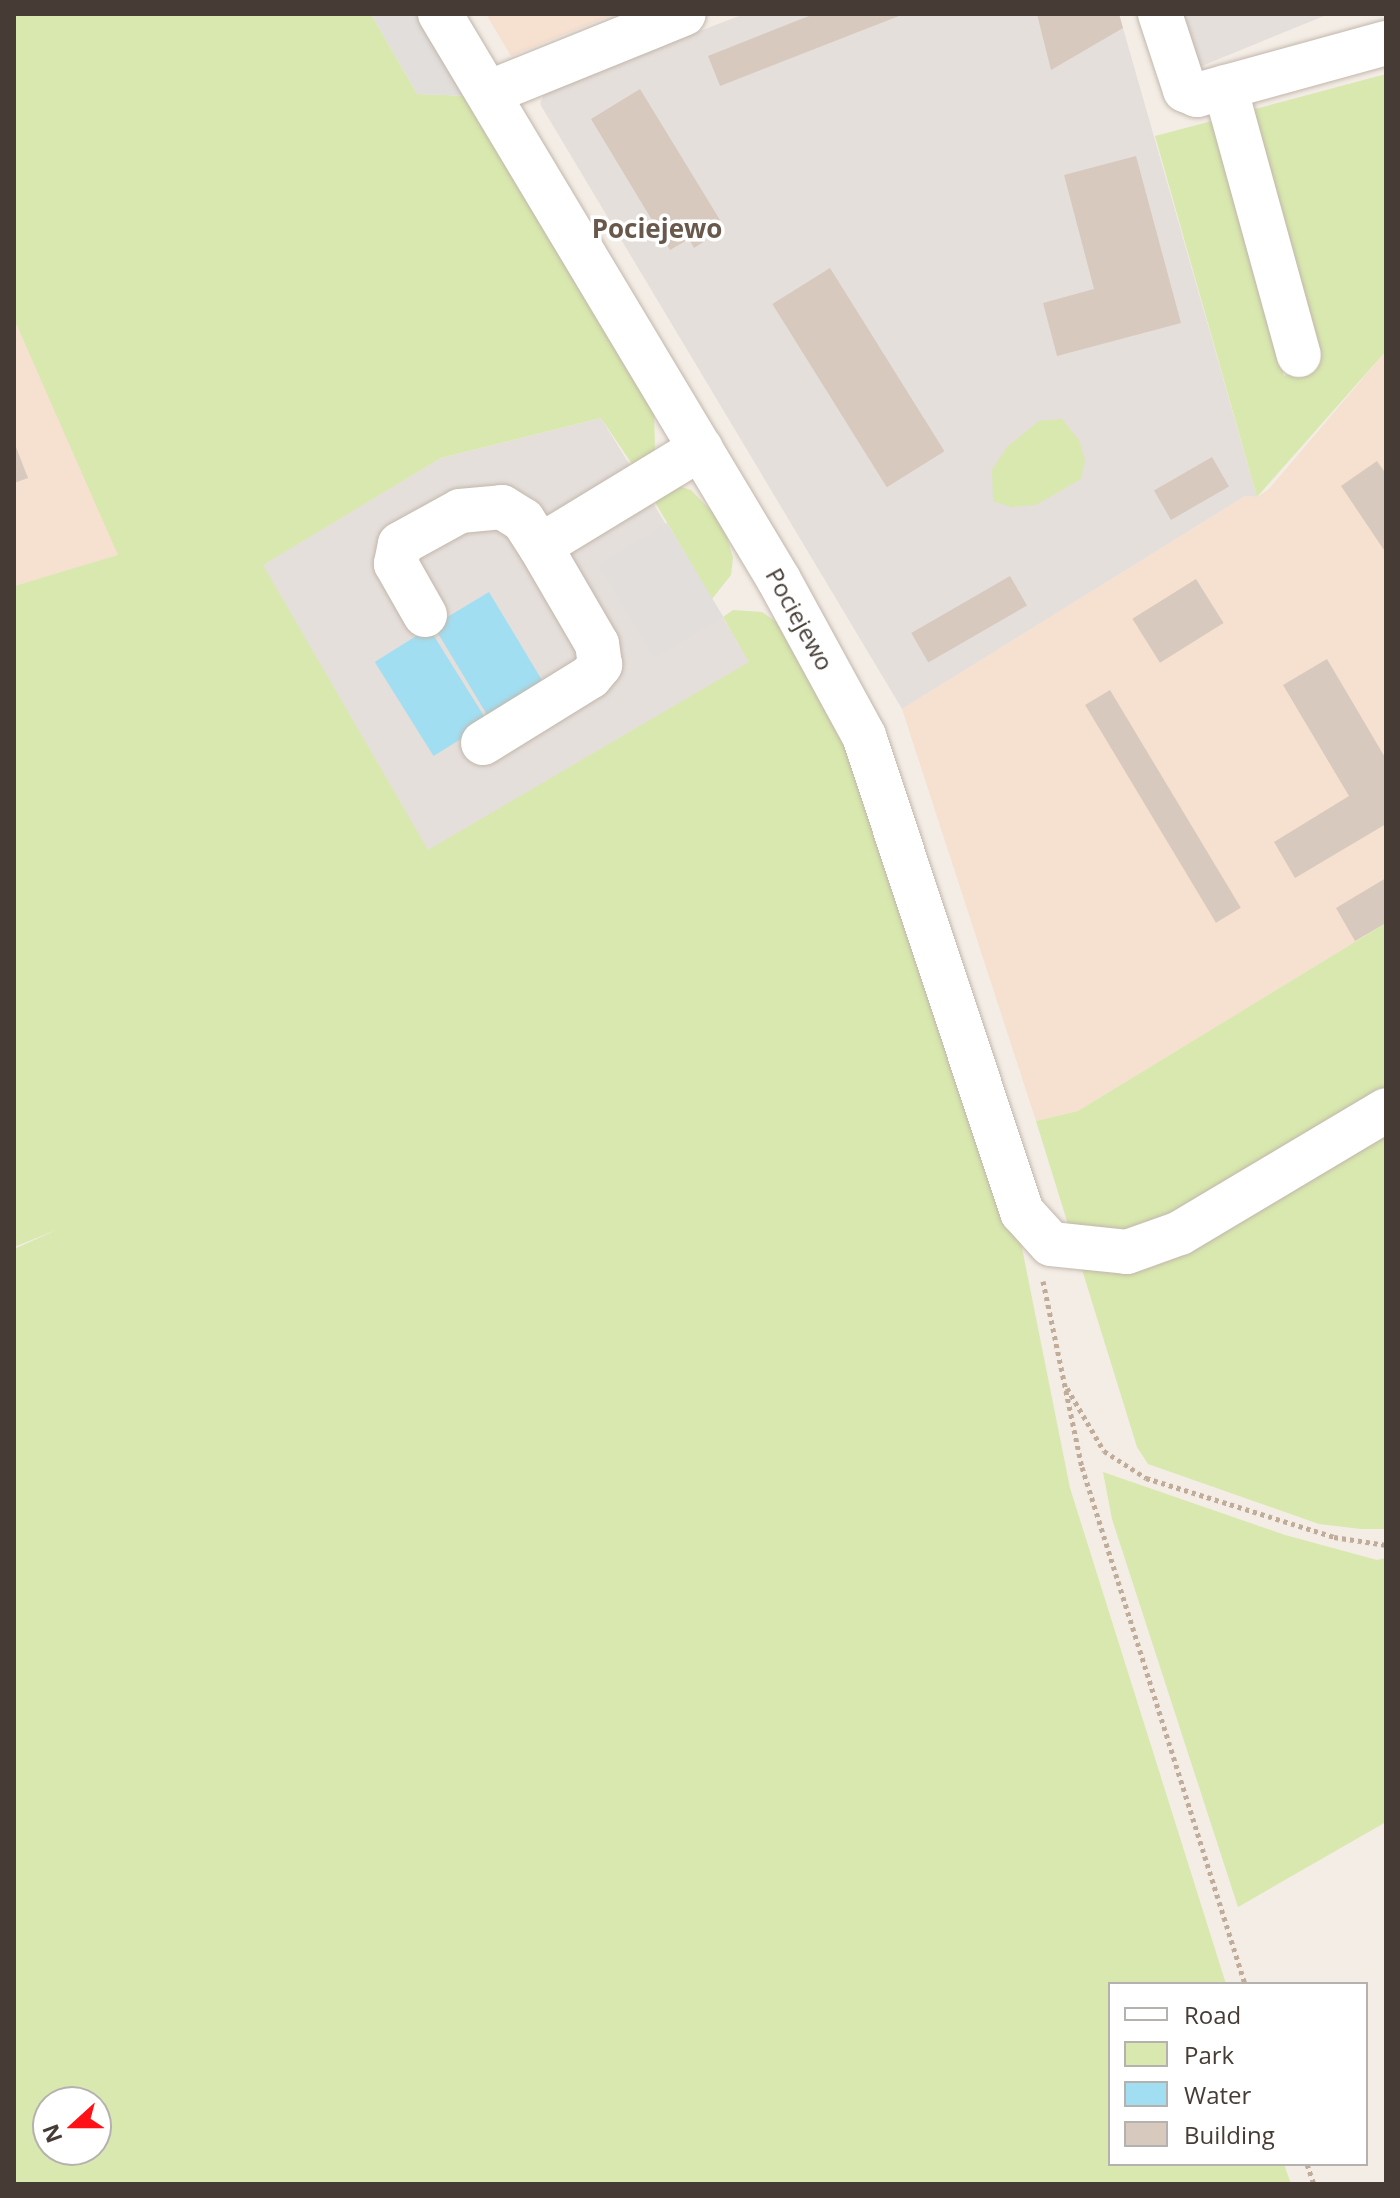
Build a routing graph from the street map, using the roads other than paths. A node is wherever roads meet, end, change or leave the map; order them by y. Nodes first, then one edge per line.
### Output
1 (440, 14) edge
2 (684, 14) edge
3 (1160, 14) edge
4 (1386, 43) edge
5 (1225, 87) junction
6 (488, 93) junction
7 (1299, 355) dead end
8 (701, 448) junction
9 (540, 546) junction
10 (425, 615) dead end
11 (483, 743) dead end
12 (1386, 1110) edge

1 - 6 street, Pociejewo
2 - 6 street
3 - 5 street
4 - 5 street
5 - 7 street
6 - 8 street, Pociejewo
8 - 9 street
8 - 12 street, Pociejewo
9 - 10 street
9 - 11 street

